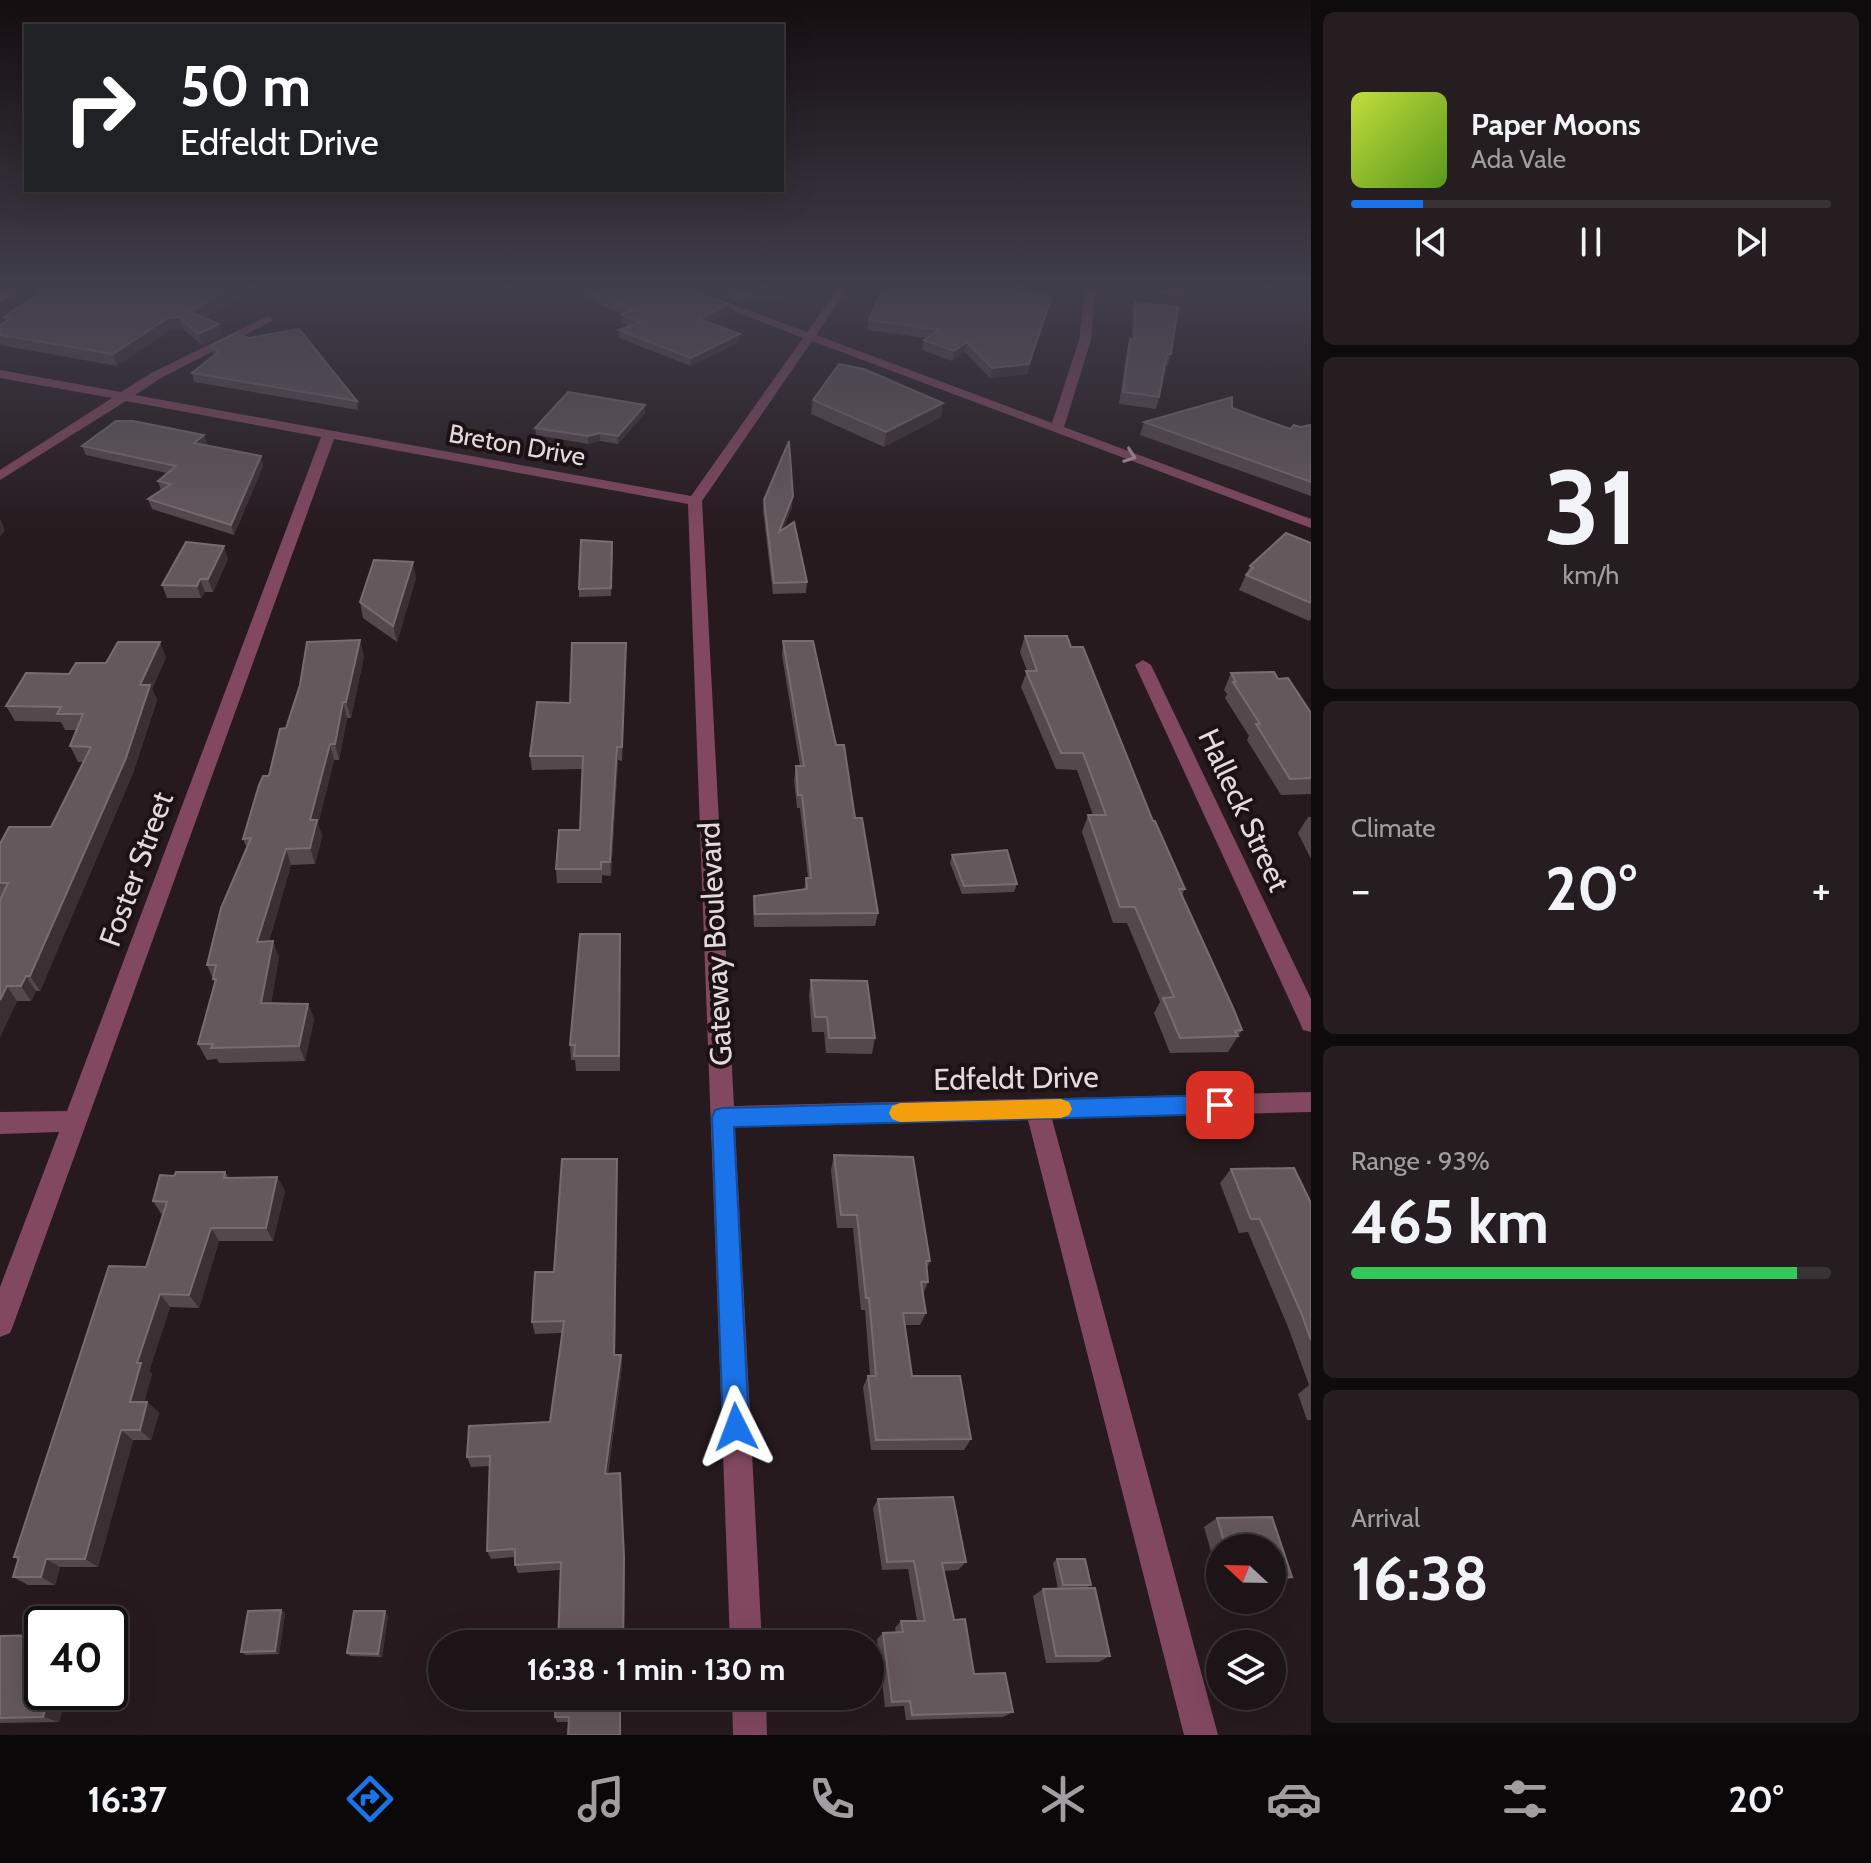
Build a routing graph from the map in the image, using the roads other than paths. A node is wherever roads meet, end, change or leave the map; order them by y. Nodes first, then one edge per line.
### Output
1 (165, 371) edge
2 (787, 371) edge
3 (902, 371) edge
4 (1075, 371) edge
5 (0, 374) edge
6 (123, 397) junction
7 (1057, 429) junction
8 (328, 436) junction
9 (0, 476) edge
10 (695, 501) junction
11 (1311, 524) edge
12 (1143, 665) dead end
13 (1311, 1023) edge
14 (1311, 1102) edge
15 (1037, 1109) junction
16 (722, 1117) junction
17 (75, 1121) junction
18 (0, 1123) edge
19 (0, 1323) edge
20 (745, 1630) edge
21 (749, 1710) edge
22 (750, 1735) edge
23 (1201, 1735) edge

1 - 6 street
2 - 10 street
3 - 7 street
4 - 7 street
5 - 6 street, Breton Drive
6 - 8 street, Breton Drive
6 - 9 street
7 -> 11 street
8 - 10 street, Breton Drive
8 - 17 street, Foster Street
10 - 16 street, Gateway Boulevard
12 - 13 street, Halleck Street
14 - 15 street, Edfeldt Drive
15 - 16 street, Edfeldt Drive
15 - 23 street
16 - 20 street, Gateway Boulevard
17 - 18 street
17 - 19 street, Foster Street
21 - 22 street

